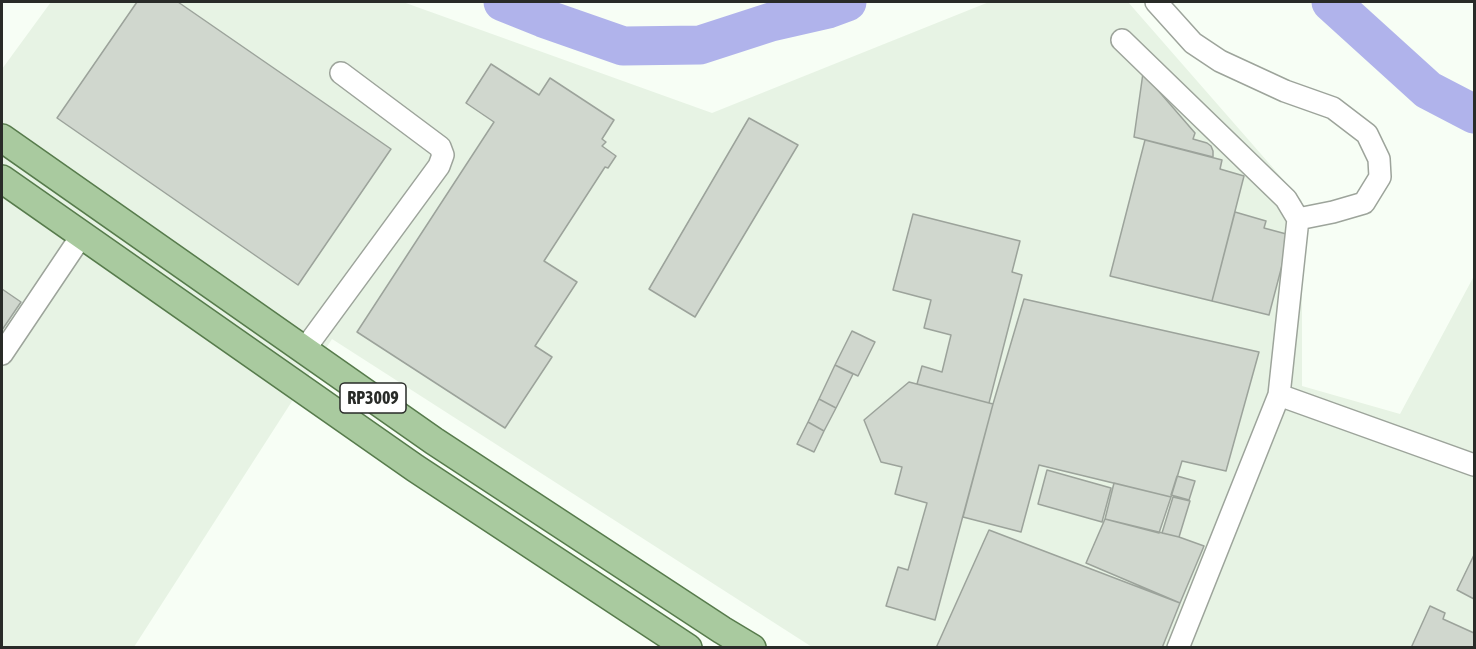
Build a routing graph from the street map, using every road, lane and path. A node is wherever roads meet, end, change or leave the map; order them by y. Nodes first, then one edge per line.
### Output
1 (1156, 2) edge
2 (1122, 40) dead end
3 (341, 73) dead end
4 (2, 138) edge
5 (2, 179) edge
6 (1298, 219) junction
7 (82, 235) junction
8 (304, 350) junction
9 (2, 354) edge
10 (1279, 395) junction
11 (1474, 465) edge
12 (688, 648) edge
13 (752, 648) edge
14 (1178, 648) edge

1 - 6 lane
2 - 6 lane
3 - 8 lane
4 - 8 main road, RP3009
5 - 7 main road, RP3009
6 - 10 lane
7 - 9 lane
7 - 12 main road, RP3009
8 - 13 main road, RP3009
10 - 11 lane
10 - 14 lane

